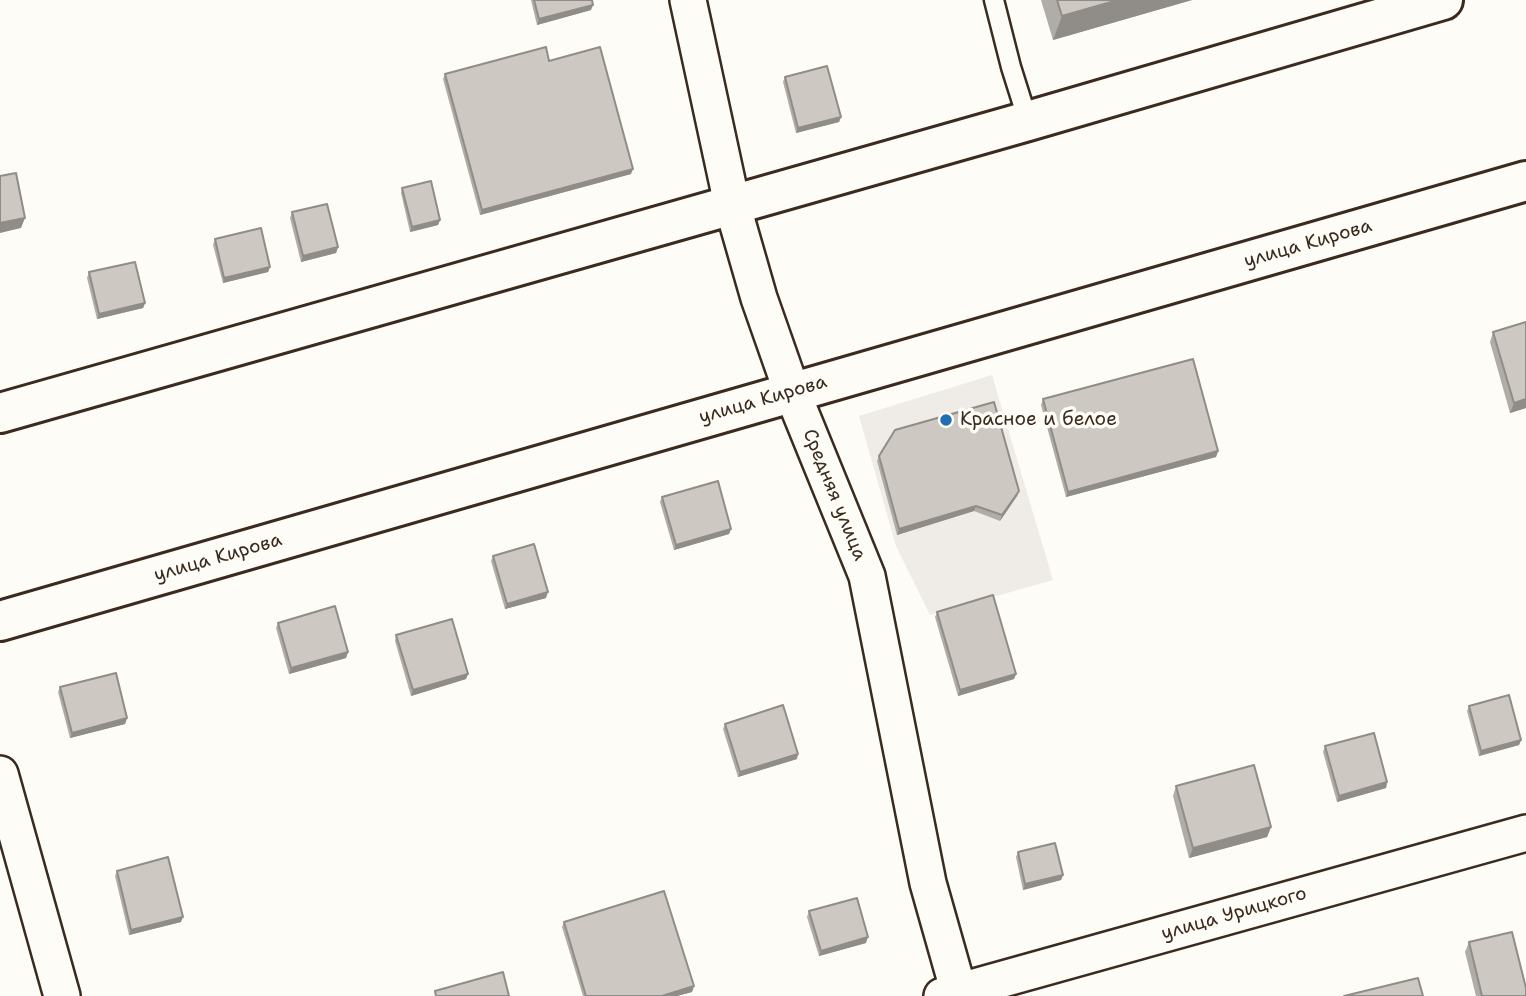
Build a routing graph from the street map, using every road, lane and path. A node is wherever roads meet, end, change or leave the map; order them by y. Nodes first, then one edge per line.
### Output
1 (688, 0) edge
2 (994, 0) edge
3 (1443, 0) edge
4 (1028, 121) junction
5 (1526, 181) edge
6 (732, 204) junction
7 (792, 392) junction
8 (0, 413) edge
9 (0, 621) edge
10 (0, 774) edge
11 (1526, 832) edge
12 (953, 994) edge
13 (62, 996) edge

1 - 6 street, Средняя улица
2 - 4 lane
3 - 4 main road
4 - 6 main road
5 - 7 main road, улица Кирова
6 - 7 street, Средняя улица
6 - 8 main road
7 - 9 main road, улица Кирова
7 - 12 street, Средняя улица
10 - 13 street
11 - 12 street, улица Урицкого

